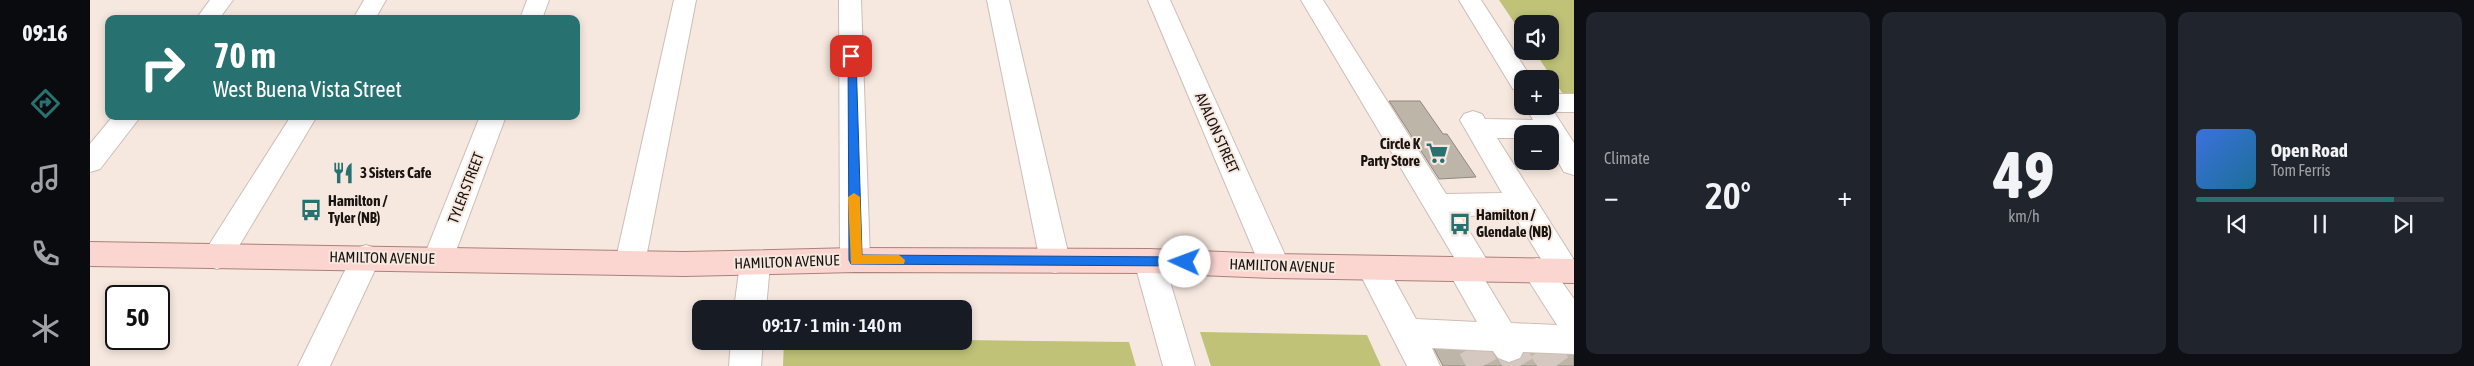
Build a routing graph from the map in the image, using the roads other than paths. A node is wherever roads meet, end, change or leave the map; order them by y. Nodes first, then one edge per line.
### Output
1 (222, 0) edge
2 (375, 0) edge
3 (538, 0) edge
4 (685, 0) edge
5 (850, 0) edge
6 (998, 0) edge
7 (1159, 0) edge
8 (1312, 0) edge
9 (1470, 0) edge
10 (210, 15) edge
11 (366, 15) edge
12 (532, 15) edge
13 (1514, 70) edge
14 (1559, 103) edge
15 (1574, 103) edge
16 (125, 120) edge
17 (302, 120) edge
18 (492, 120) edge
19 (1514, 127) edge
20 (1559, 141) edge
21 (90, 162) edge
22 (1574, 165) edge
23 (1522, 204) junction
24 (1440, 205) junction
25 (90, 254) edge
26 (217, 257) junction
27 (366, 257) junction
28 (438, 259) junction
29 (856, 260) junction
30 (1054, 261) junction
31 (1149, 261) junction
32 (630, 263) junction
33 (755, 264) junction
34 (1275, 266) junction
35 (1372, 268) junction
36 (1470, 270) junction
37 (1558, 270) edge
38 (751, 300) edge
39 (1574, 325) edge
40 (1407, 334) junction
41 (1574, 340) edge
42 (1523, 343) junction
43 (747, 350) edge
44 (314, 366) edge
45 (745, 366) edge
46 (1179, 366) edge
47 (1424, 366) edge

1 - 10 street
2 - 11 street
3 - 12 street
4 - 32 street
5 - 29 street
6 - 30 street
7 - 34 street, AVALON STREET
8 - 24 street
9 - 13 street
14 - 15 street
16 - 21 street
17 - 26 street
18 - 28 street, TYLER STREET
19 - 23 street
20 - 22 street
23 - 24 street
23 - 37 street
24 - 36 street
25 - 26 main road, HAMILTON AVENUE
26 - 27 main road, HAMILTON AVENUE
27 - 28 main road, HAMILTON AVENUE
27 - 44 street
28 - 32 main road, HAMILTON AVENUE
29 - 30 main road, HAMILTON AVENUE
29 - 33 main road, HAMILTON AVENUE
30 - 31 main road, HAMILTON AVENUE
31 - 34 main road, HAMILTON AVENUE
31 - 46 street
32 - 33 main road, HAMILTON AVENUE
33 - 38 street
34 - 35 main road, HAMILTON AVENUE
35 - 36 main road, HAMILTON AVENUE
35 - 40 street
36 - 37 main road, HAMILTON AVENUE
36 - 42 street
37 - 39 street
40 - 42 street
40 - 47 street
41 - 42 street
43 - 45 street

